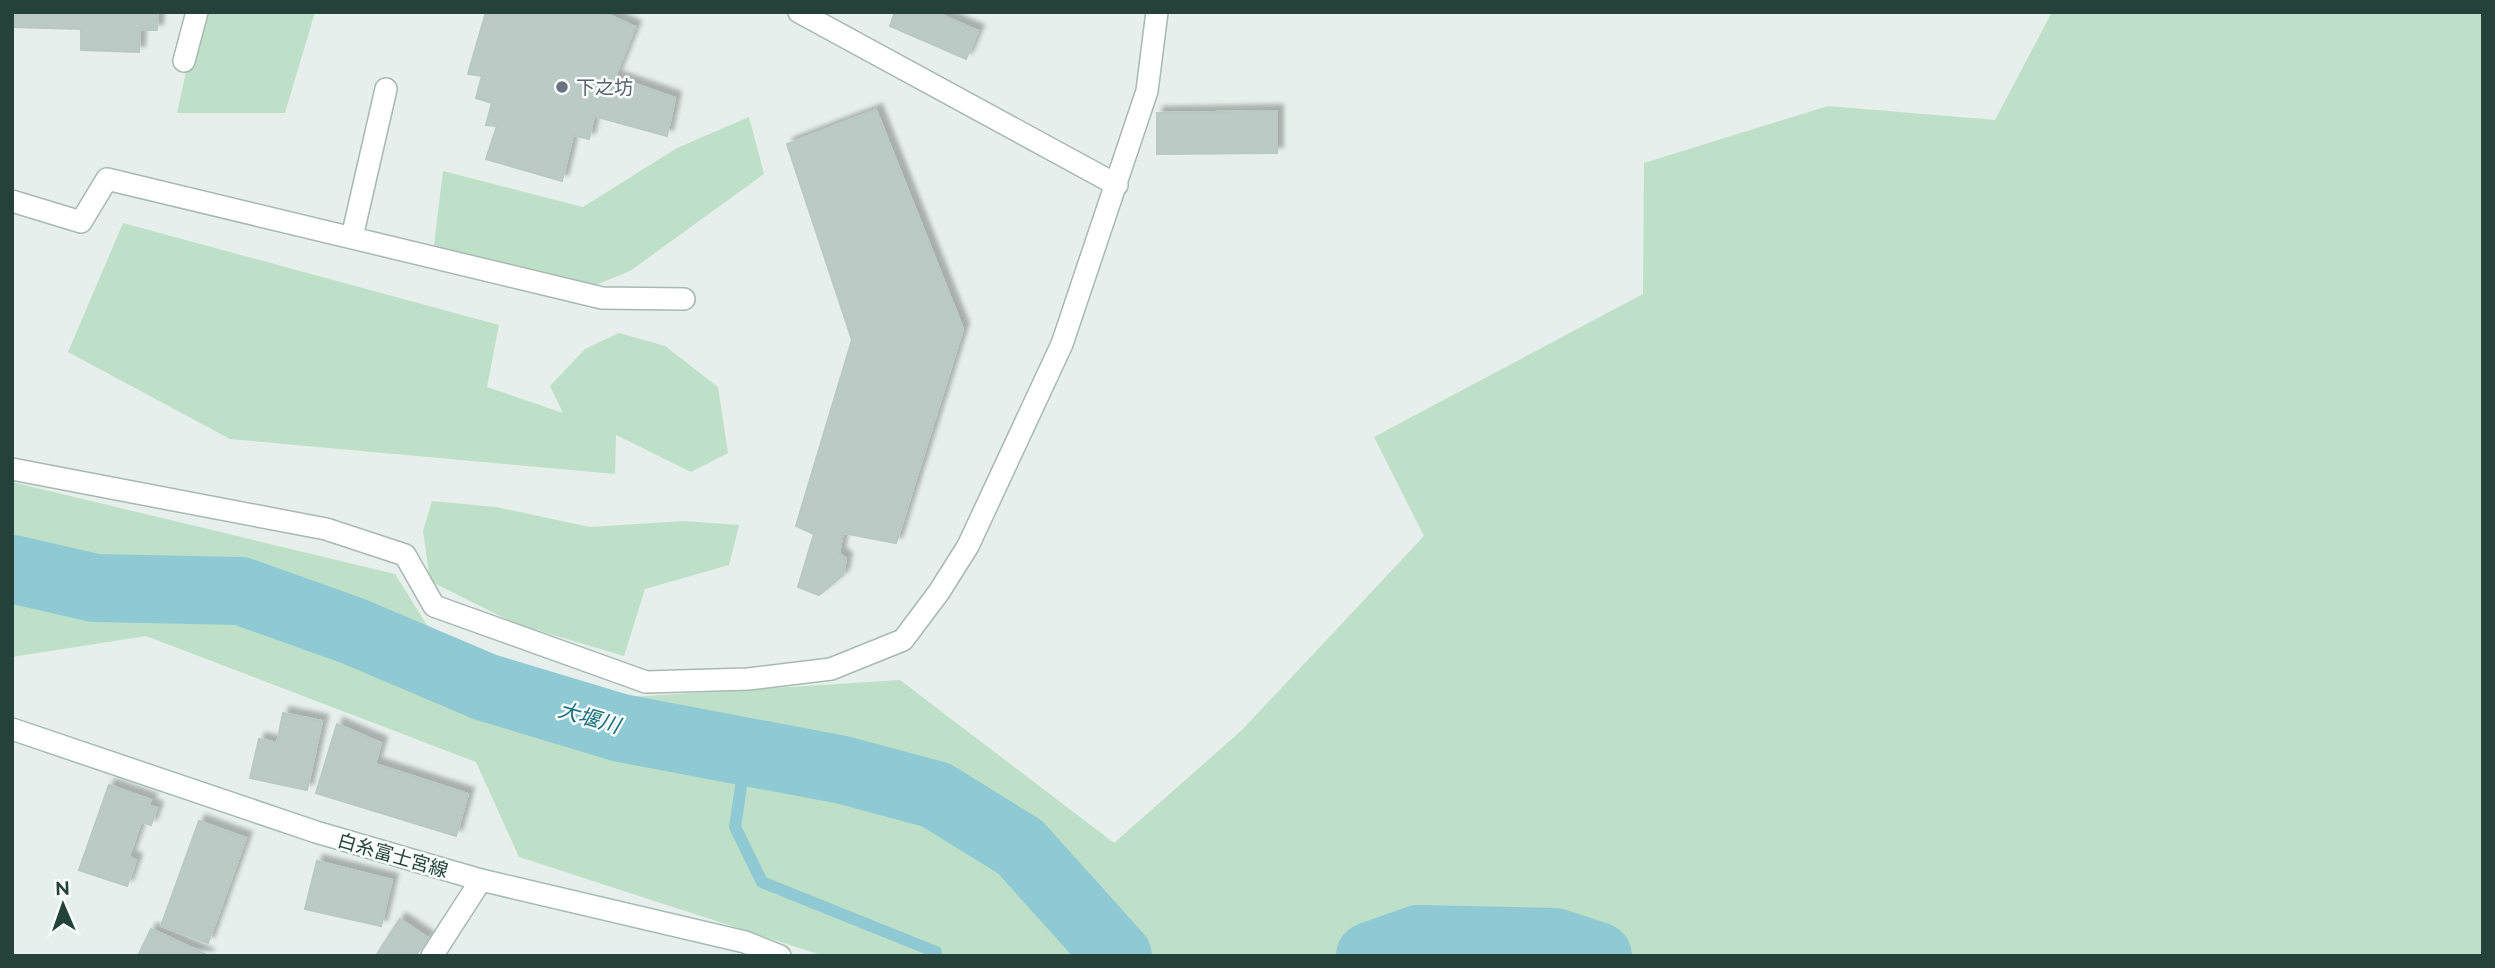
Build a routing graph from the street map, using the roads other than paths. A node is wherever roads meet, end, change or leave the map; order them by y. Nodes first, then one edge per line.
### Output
1 (197, 12) edge
2 (799, 12) edge
3 (1157, 12) edge
4 (184, 61) dead end
5 (386, 89) dead end
6 (1117, 185) junction
7 (12, 201) edge
8 (352, 237) junction
9 (684, 299) dead end
10 (12, 469) edge
11 (12, 729) edge
12 (481, 880) junction
13 (432, 956) edge
14 (780, 956) edge

1 - 4 street
2 - 6 street
3 - 6 street
5 - 8 street
6 - 10 street
7 - 8 street
8 - 9 street
11 - 12 street, 白糸富士宮線
12 - 13 street
12 - 14 street, 白糸富士宮線

